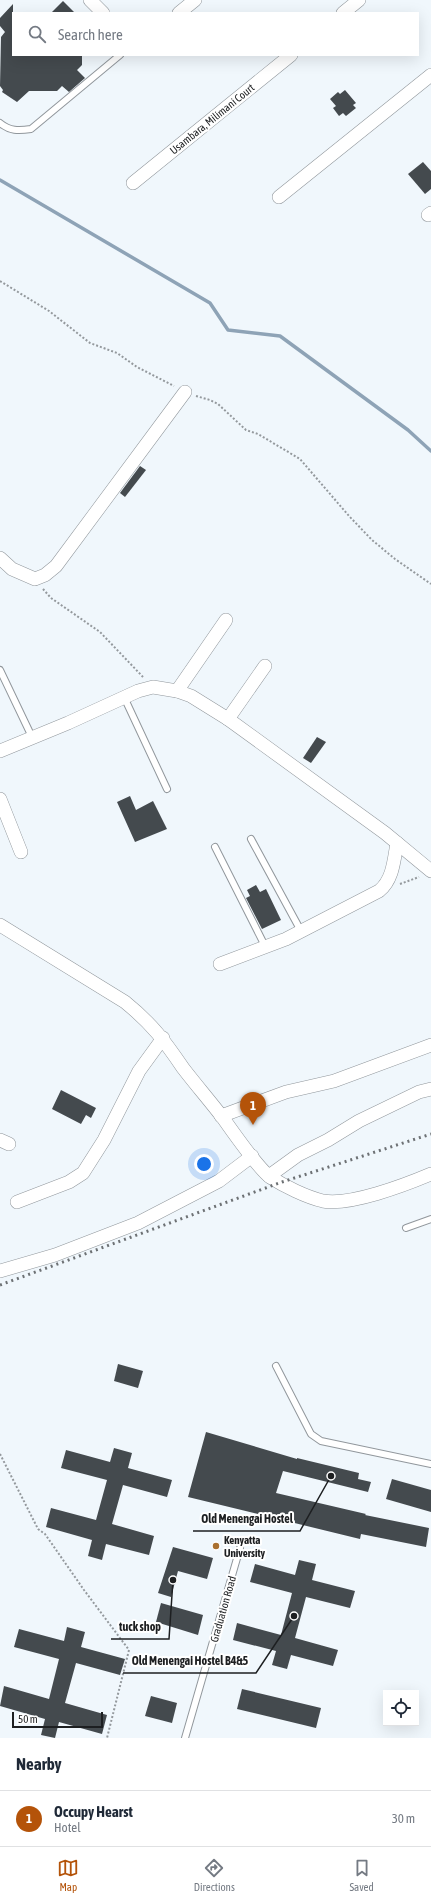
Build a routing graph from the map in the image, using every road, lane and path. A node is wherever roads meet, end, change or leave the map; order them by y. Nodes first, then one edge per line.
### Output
1 (90, 0) edge
2 (194, 0) edge
3 (359, 0) edge
4 (102, 12) edge
5 (180, 12) edge
6 (344, 12) edge
7 (119, 56) edge
8 (291, 56) edge
9 (431, 75) edge
10 (0, 123) edge
11 (133, 183) dead end
12 (279, 197) dead end
13 (0, 281) edge
14 (185, 392) junction
15 (0, 558) edge
16 (35, 579) junction
17 (431, 584) edge
18 (226, 620) dead end
19 (265, 666) dead end
20 (0, 670) edge
21 (153, 687) junction
22 (177, 691) junction
23 (124, 697) junction
24 (228, 718) junction
25 (32, 737) junction
26 (0, 751) edge
27 (167, 789) dead end
28 (0, 799) edge
29 (251, 839) dead end
30 (397, 843) junction
31 (215, 847) dead end
32 (22, 852) dead end
33 (431, 870) edge
34 (385, 886) junction
35 (0, 925) edge
36 (301, 931) junction
37 (266, 948) junction
38 (220, 964) dead end
39 (163, 1038) junction
40 (431, 1045) edge
41 (431, 1089) edge
42 (221, 1116) junction
43 (252, 1156) junction
44 (431, 1174) edge
45 (269, 1176) junction
46 (17, 1202) dead end
47 (431, 1219) edge
48 (406, 1228) dead end
49 (0, 1272) edge
50 (276, 1366) dead end
51 (0, 1454) edge
52 (431, 1464) edge
53 (240, 1548) dead end
54 (107, 1738) edge
55 (185, 1738) edge

1 - 4 street
2 - 5 street
3 - 6 street
7 - 10 lane
8 - 11 street, Usambara, Milimani Court
9 - 12 street
13 - 14 path
14 - 16 street
14 - 17 path
15 - 16 street
16 - 21 path
18 - 22 street
19 - 24 street
20 - 25 lane
21 - 22 street
21 - 23 street
22 - 24 street
23 - 25 street
23 - 27 lane
24 - 30 street
25 - 26 street
28 - 32 street
29 - 36 lane
30 - 33 street
30 - 34 street
31 - 37 lane
33 - 34 path
34 - 36 street
35 - 39 street
36 - 37 street
37 - 38 street
39 - 42 street
39 - 46 street
40 - 42 street
41 - 45 street
42 - 43 street
43 - 45 street
43 - 49 street
44 - 45 street
47 - 48 lane
50 - 52 lane
51 - 54 path
53 - 55 lane, Graduation Road

